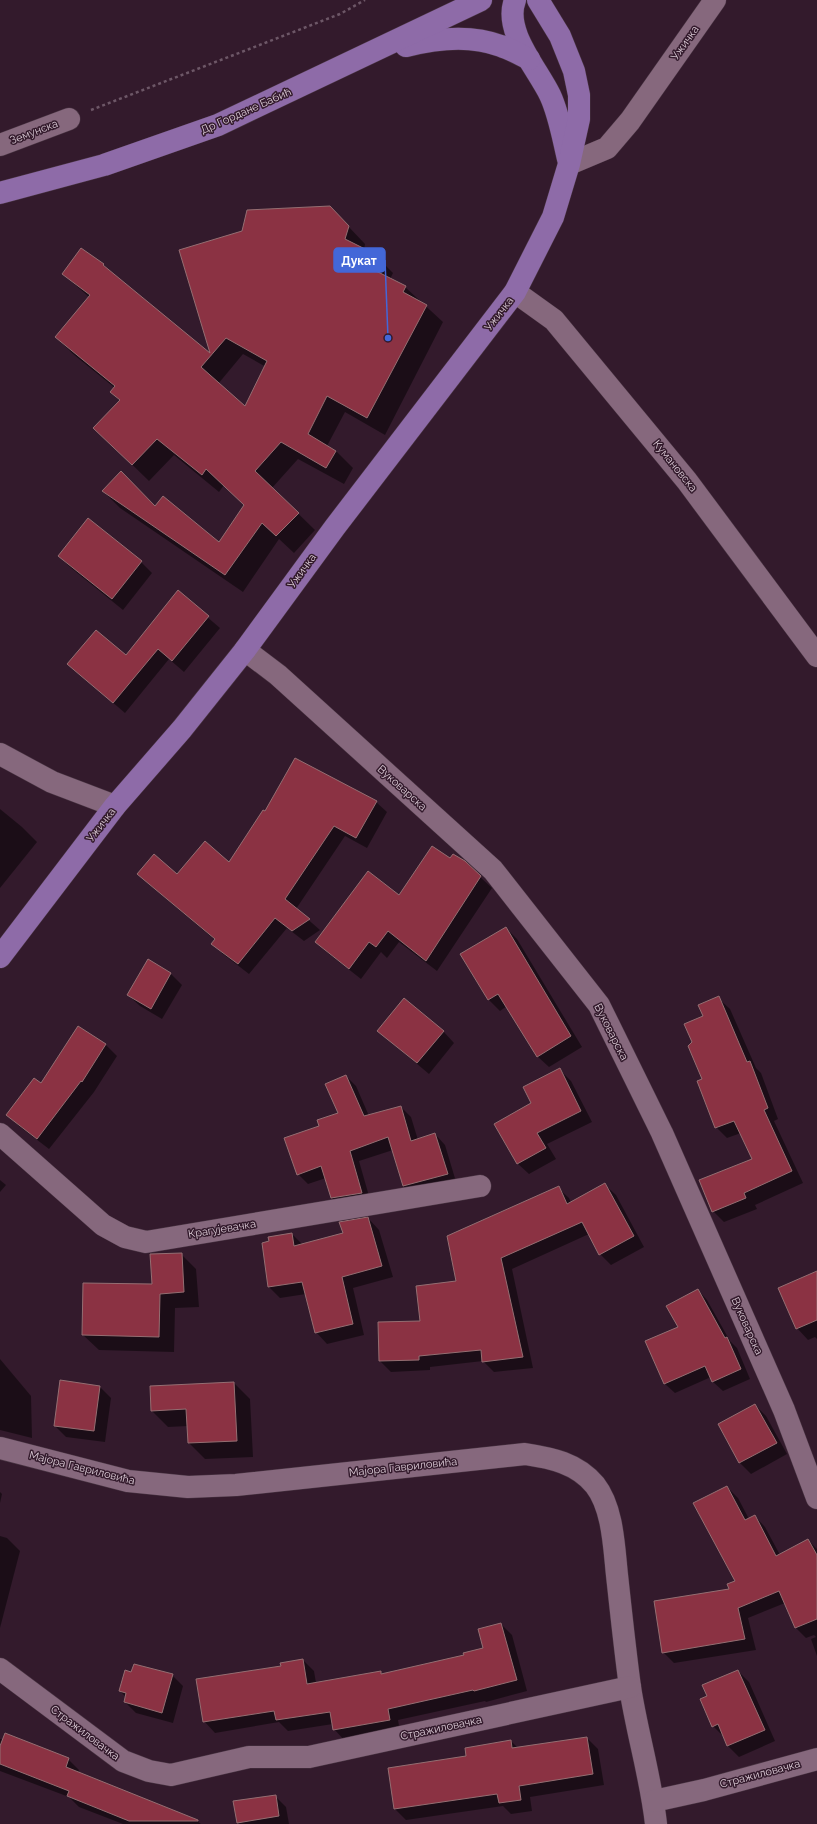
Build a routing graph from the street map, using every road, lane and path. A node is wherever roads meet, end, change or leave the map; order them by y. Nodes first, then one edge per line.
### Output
1 (365, 0) edge
2 (481, 0) edge
3 (516, 0) edge
4 (538, 0) edge
5 (715, 0) edge
6 (368, 55) junction
7 (529, 59) junction
8 (69, 119) joint
9 (0, 145) edge
10 (569, 164) junction
11 (0, 194) edge
12 (515, 292) junction
13 (245, 650) junction
14 (817, 656) edge
15 (0, 754) edge
16 (115, 806) junction
17 (0, 957) edge
18 (0, 1134) edge
19 (480, 1186) dead end
20 (0, 1448) edge
21 (817, 1498) edge
22 (0, 1669) edge
23 (630, 1687) junction
24 (817, 1759) edge
25 (654, 1801) junction
26 (656, 1824) edge

1 - 8 path
2 - 6 main road, Др Гордане Бабић
3 - 7 main road
4 - 10 main road, Ужичка
5 - 10 street, Ужичка
6 - 7 main road
6 - 11 main road, Др Гордане Бабић
7 - 10 main road
8 - 9 street, Земунска
10 - 12 main road, Ужичка
12 - 13 main road, Ужичка
12 - 14 street, Кумановска
13 - 16 main road, Ужичка
13 - 21 street, Вуковарска
15 - 16 street
16 - 17 main road, Ужичка
18 - 19 street, Крагујевачка
20 - 23 street, Мајора Гавриловића
22 - 23 street, Стражиловачка
23 - 25 street
24 - 25 street, Стражиловачка
25 - 26 street

